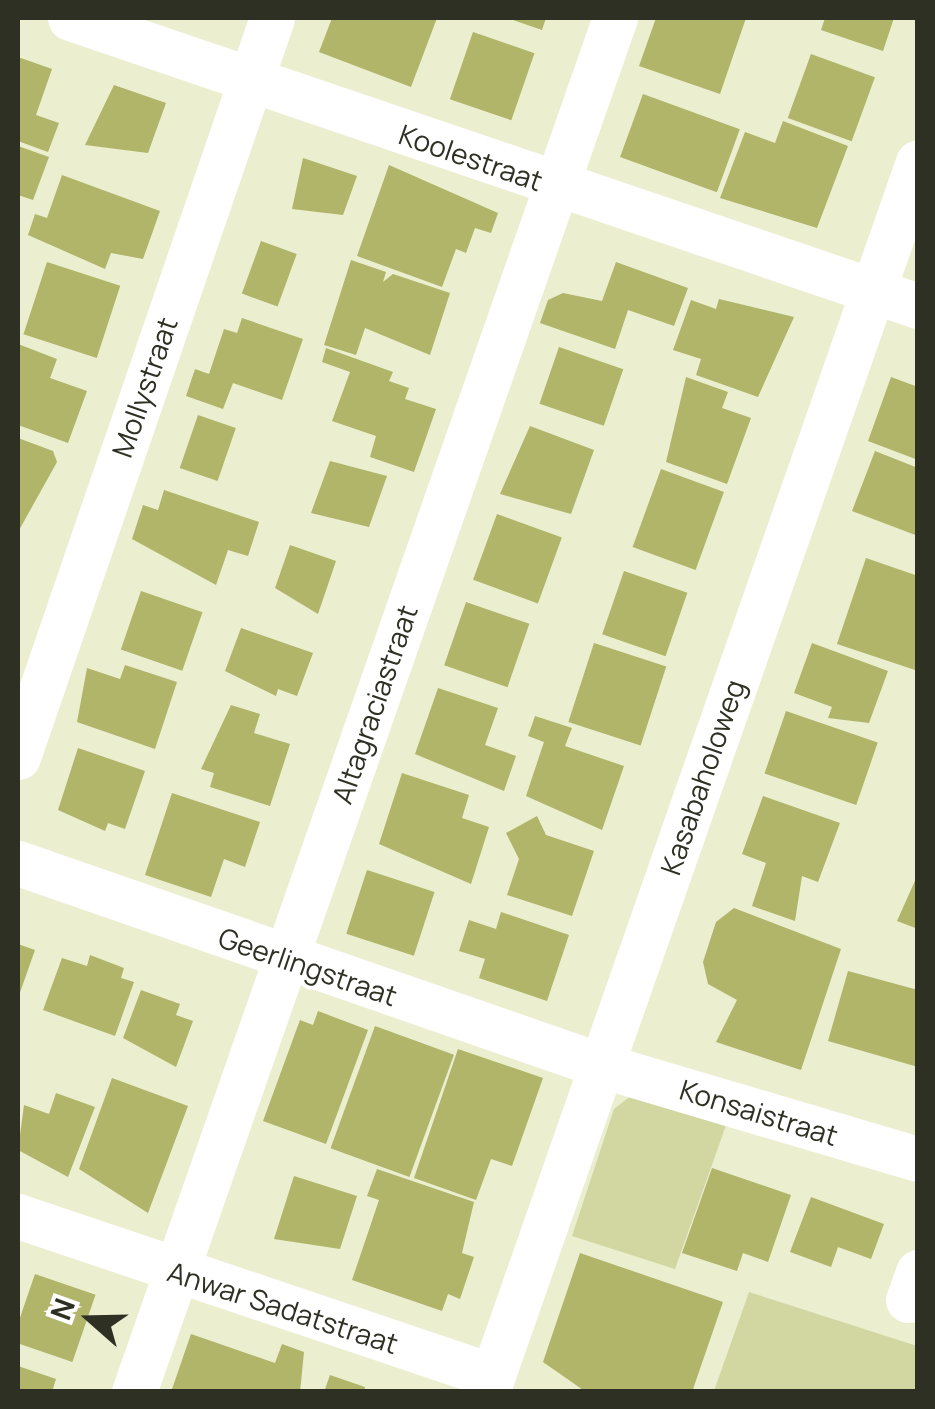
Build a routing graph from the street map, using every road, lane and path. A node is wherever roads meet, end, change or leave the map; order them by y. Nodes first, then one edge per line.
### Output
1 (70, 18) edge
2 (272, 18) edge
3 (615, 18) edge
4 (249, 80) junction
5 (918, 162) edge
6 (554, 186) junction
7 (873, 292) junction
8 (918, 306) edge
9 (18, 757) edge
10 (18, 863) edge
11 (285, 960) junction
12 (600, 1064) junction
13 (918, 1159) edge
14 (18, 1216) edge
15 (175, 1272) junction
16 (490, 1384) edge
17 (134, 1392) edge

1 - 4 street, Koolestraat
2 - 4 street, Mollystraat
3 - 6 street, Altagraciastraat
4 - 6 street, Koolestraat
4 - 9 street, Mollystraat
5 - 7 street, Kasabaholoweg
6 - 7 street, Koolestraat
6 - 11 street, Altagraciastraat
7 - 8 street, Koolestraat
7 - 12 street, Kasabaholoweg
10 - 11 street, Geerlingstraat
11 - 12 street, Geerlingstraat
11 - 15 street, Altagraciastraat
12 - 13 street, Konsaistraat
12 - 16 street, Kasabaholoweg
14 - 15 street, Anwar Sadatstraat
15 - 16 street, Anwar Sadatstraat
15 - 17 street, Altagraciastraat

